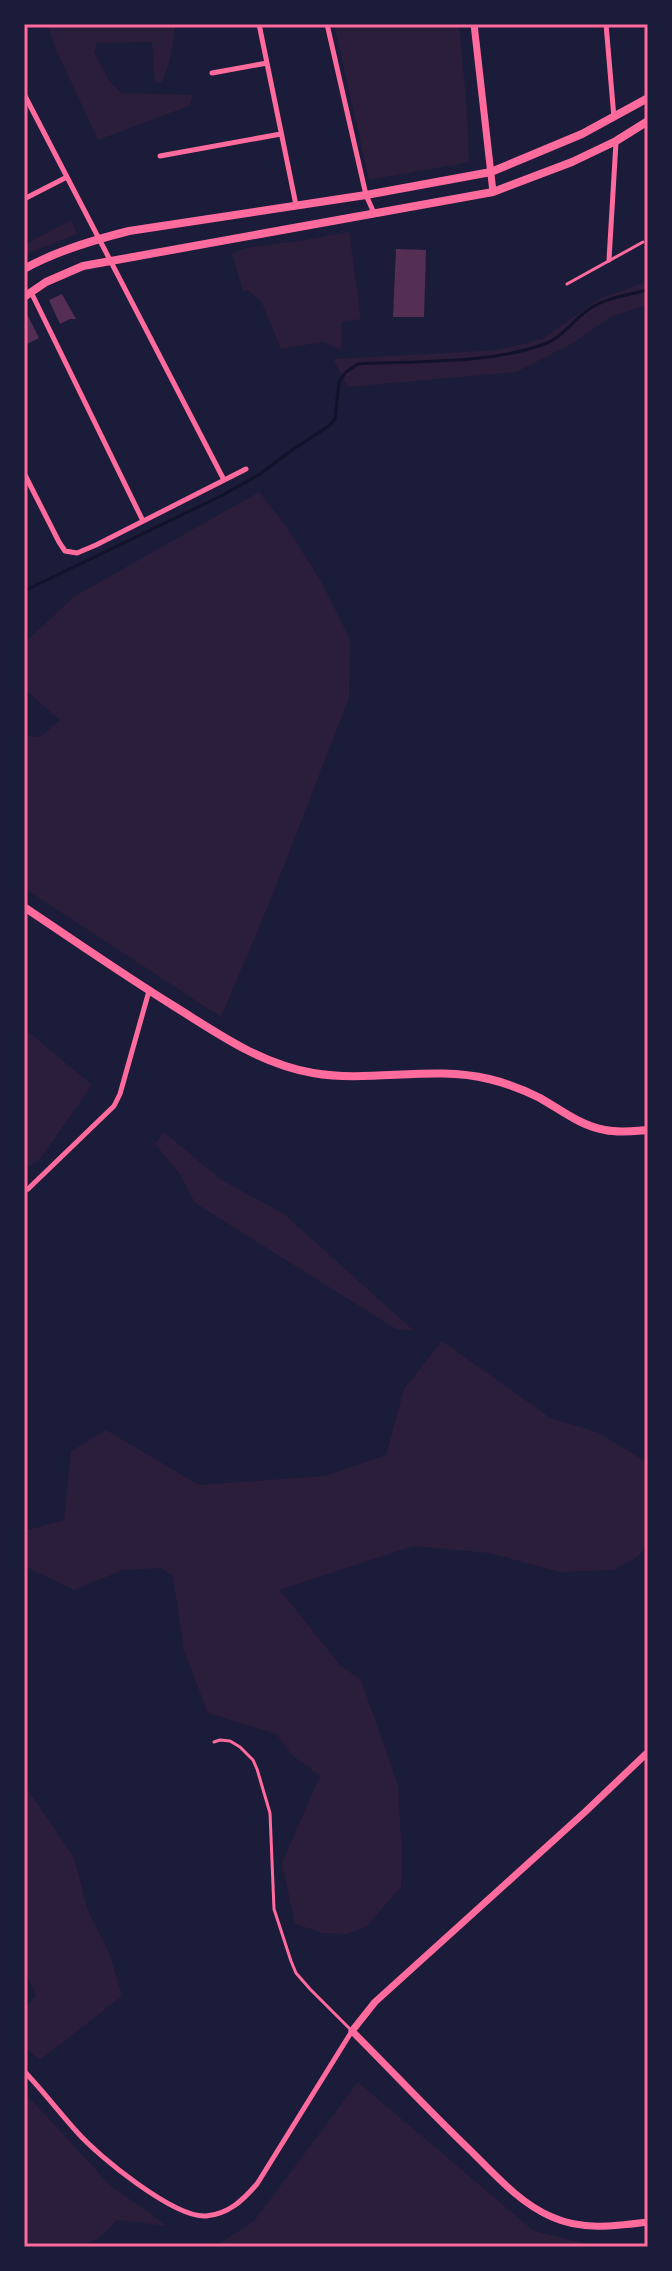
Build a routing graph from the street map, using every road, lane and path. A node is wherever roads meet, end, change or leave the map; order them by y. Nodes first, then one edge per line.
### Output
1 (259, 24) edge
2 (327, 24) edge
3 (474, 24) edge
4 (606, 24) edge
5 (267, 63) junction
6 (212, 73) dead end
7 (24, 94) edge
8 (648, 98) edge
9 (27, 108) edge
10 (614, 118) junction
11 (648, 121) edge
12 (281, 134) junction
13 (616, 141) junction
14 (160, 156) dead end
15 (491, 172) junction
16 (67, 177) junction
17 (493, 192) junction
18 (366, 195) junction
19 (24, 199) edge
20 (296, 205) junction
21 (375, 214) junction
22 (98, 239) junction
23 (643, 242) dead end
24 (111, 260) junction
25 (609, 260) junction
26 (24, 269) edge
27 (567, 284) dead end
28 (28, 295) edge
29 (246, 469) dead end
30 (24, 473) edge
31 (224, 480) junction
32 (143, 521) junction
33 (24, 907) edge
34 (149, 991) junction
35 (648, 1130) edge
36 (28, 1189) dead end
37 (214, 1742) dead end
38 (648, 1752) edge
39 (352, 2031) junction
40 (24, 2071) edge
41 (648, 2222) edge

1 - 5 street
2 - 18 street
3 - 15 street
4 - 10 street
5 - 6 street
5 - 12 street
7 - 9 street
8 - 10 main road
9 - 16 street
10 - 15 main road
11 - 13 main road
12 - 14 street
12 - 20 street
13 - 17 main road
13 - 25 street
15 - 17 street
15 - 18 main road
16 - 19 street
16 - 22 street
17 - 21 main road
18 - 20 main road
18 - 21 street
20 - 22 main road
21 - 24 main road
22 - 24 street
22 - 26 main road
23 - 25 lane
24 - 28 main road
24 - 31 street
25 - 27 lane
28 - 32 street
29 - 31 street
30 - 32 street
31 - 32 street
33 - 34 main road
34 - 35 main road
34 - 36 street
37 - 39 lane
38 - 39 street
39 - 40 street
39 - 41 street

